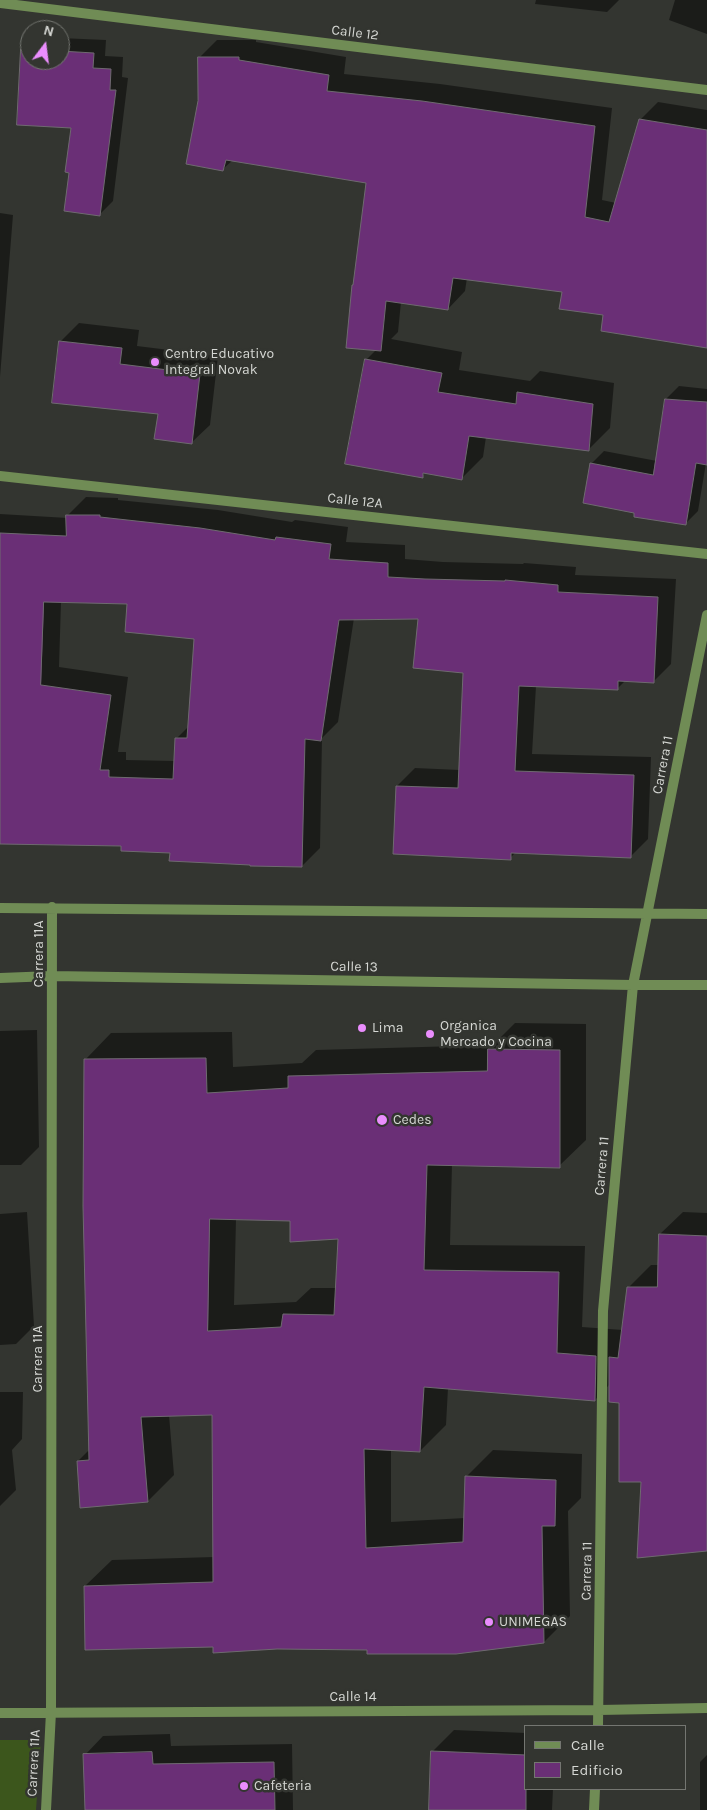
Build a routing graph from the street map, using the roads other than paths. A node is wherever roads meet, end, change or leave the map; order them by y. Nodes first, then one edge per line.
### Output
1 (0, 3) edge
2 (707, 90) edge
3 (0, 476) edge
4 (707, 554) edge
5 (707, 616) edge
6 (52, 907) junction
7 (0, 908) edge
8 (648, 913) junction
9 (707, 914) edge
10 (52, 976) junction
11 (0, 978) edge
12 (707, 984) edge
13 (633, 985) junction
14 (707, 1708) edge
15 (599, 1710) junction
16 (51, 1712) junction
17 (0, 1713) edge
18 (598, 1725) edge
19 (595, 1790) edge
20 (46, 1810) edge
21 (594, 1810) edge

1 - 2 street, Calle 12
3 - 4 street, Calle 12A
5 - 8 street, Carrera 11
6 - 7 street
6 - 8 street
6 - 10 street, Carrera 11A
8 - 9 street
8 - 13 street, Carrera 11
10 - 11 street, Calle 13
10 - 13 street, Calle 13
10 - 16 street, Carrera 11A
12 - 13 street, Calle 13
13 - 15 street, Carrera 11
14 - 15 street, Calle 14
15 - 16 street, Calle 14
15 - 18 street, Carrera 11
16 - 17 street, Calle 14
16 - 20 street, Carrera 11A
19 - 21 street

